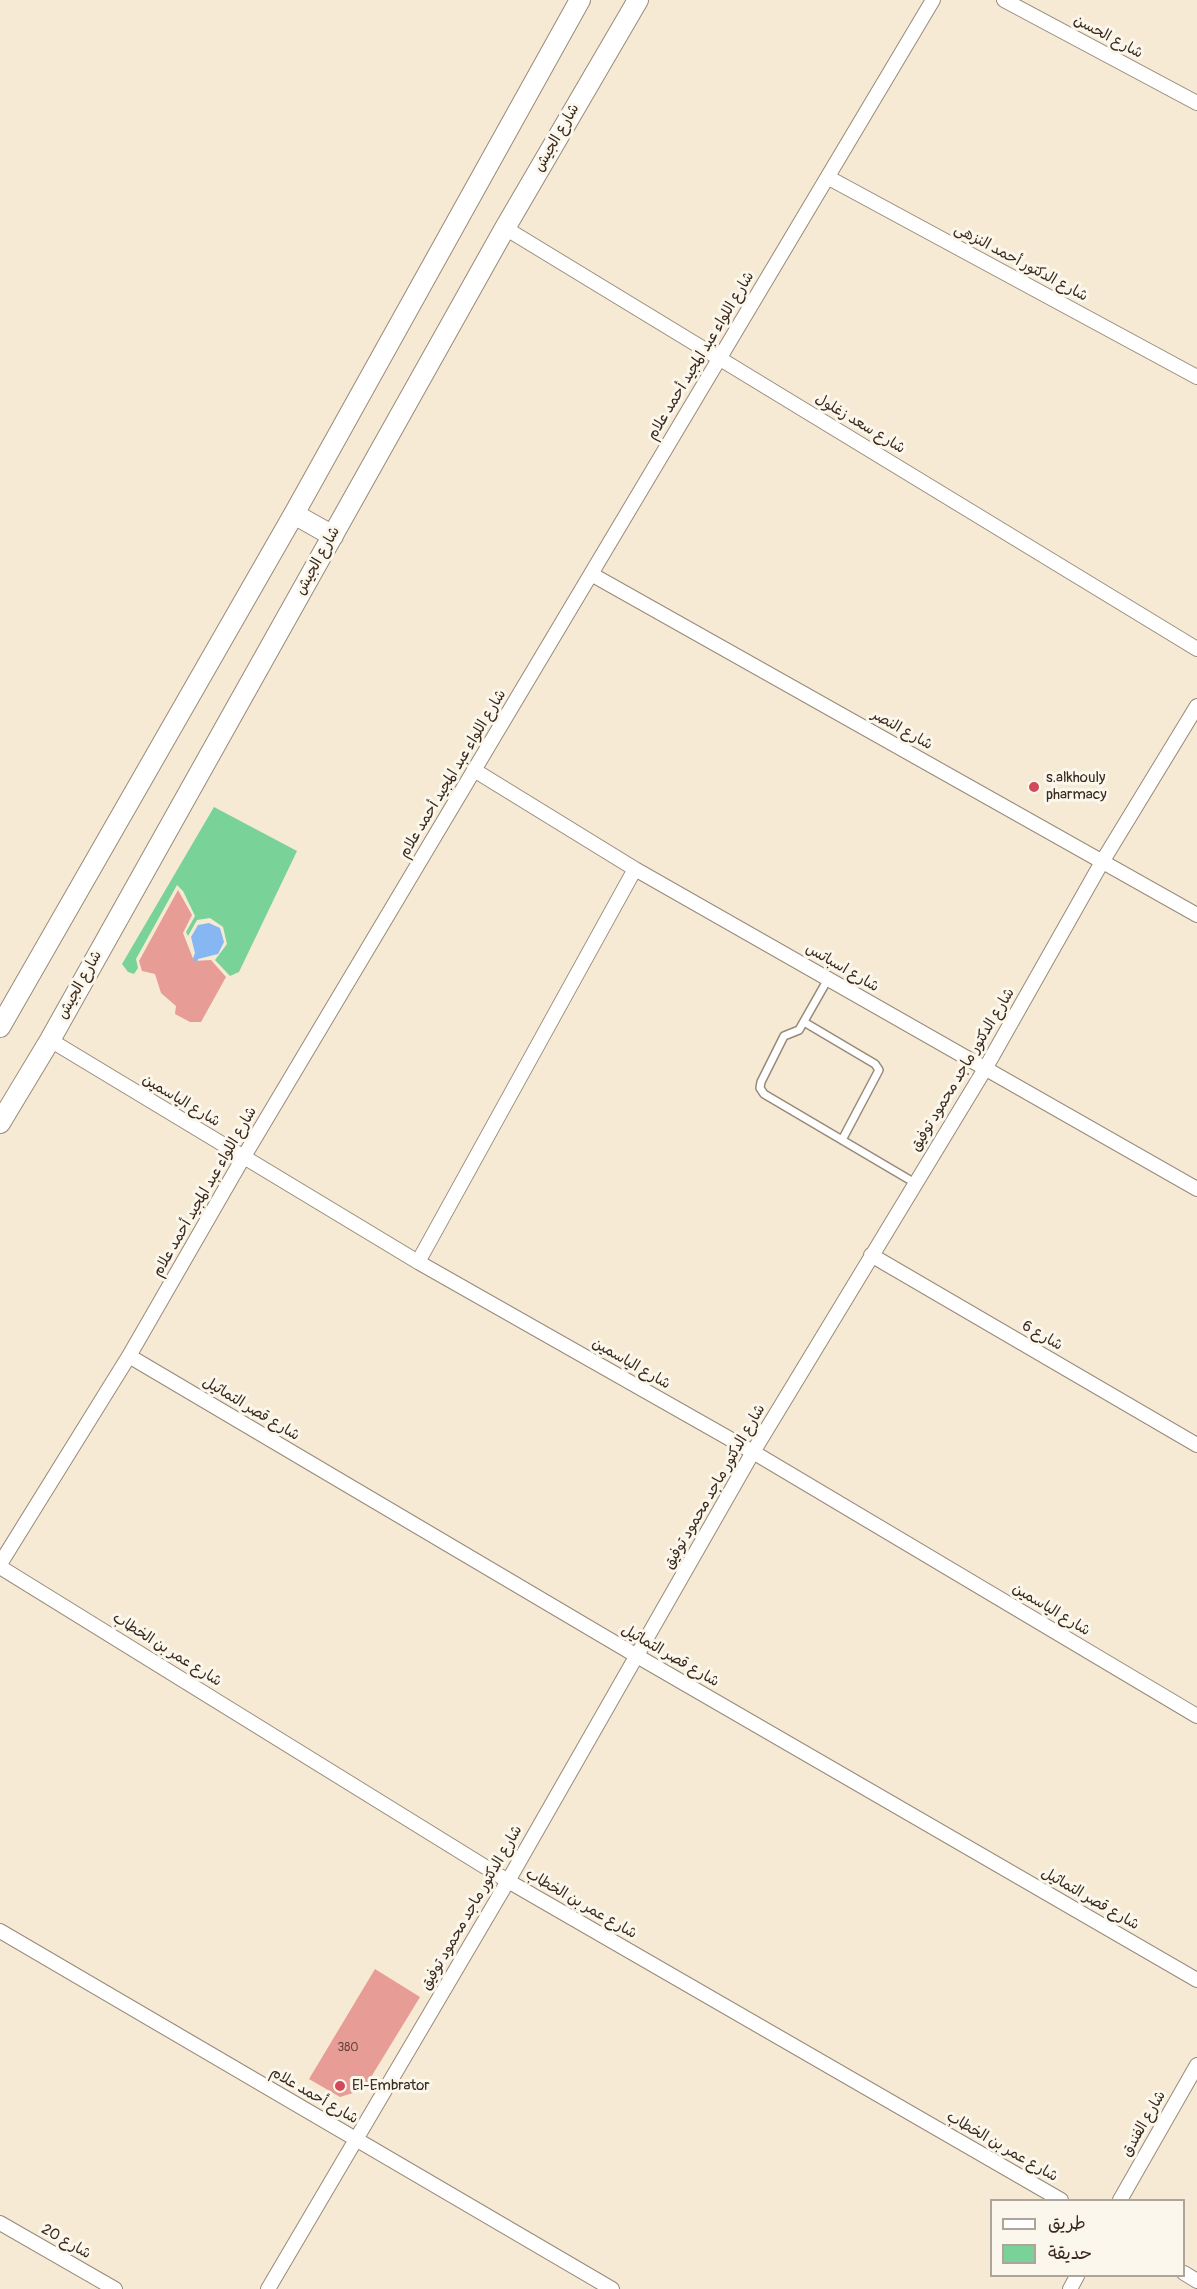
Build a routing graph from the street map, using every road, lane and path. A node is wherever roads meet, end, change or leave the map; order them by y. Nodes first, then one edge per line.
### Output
1 (580, 0) edge
2 (638, 0) edge
3 (933, 0) edge
4 (1004, 0) edge
5 (1197, 103) edge
6 (829, 178) junction
7 (505, 228) junction
8 (719, 358) junction
9 (1197, 377) edge
10 (294, 514) junction
11 (333, 536) junction
12 (591, 574) junction
13 (1197, 649) edge
14 (1197, 706) edge
15 (474, 770) junction
16 (1102, 862) junction
17 (635, 868) junction
18 (1197, 915) edge
19 (828, 979) junction
20 (804, 1022) junction
21 (0, 1027) edge
22 (50, 1040) junction
23 (985, 1069) junction
24 (0, 1123) edge
25 (842, 1140) junction
26 (243, 1158) junction
27 (915, 1183) junction
28 (1197, 1190) edge
29 (871, 1255) junction
30 (418, 1262) junction
31 (129, 1356) junction
32 (1197, 1445) edge
33 (753, 1452) junction
34 (0, 1565) edge
35 (637, 1656) junction
36 (1197, 1716) edge
37 (508, 1881) junction
38 (0, 1931) edge
39 (1197, 1980) edge
40 (1197, 2065) edge
41 (355, 2139) junction
42 (1059, 2199) edge
43 (1121, 2199) edge
44 (0, 2223) edge
45 (115, 2289) edge
46 (268, 2289) edge
47 (612, 2289) edge

1 - 10 street
2 - 7 street, شارع الجيش
3 - 6 street, شارع اللواء عبد المجيد أحمد علام
4 - 5 street, شارع الحسن
6 - 8 street, شارع اللواء عبد المجيد أحمد علام
6 - 9 street, شارع الدكتور أحمد النزهى
7 - 8 street, شارع سعد زغلول
7 - 11 street, شارع الجيش
8 - 12 street, شارع اللواء عبد المجيد أحمد علام
8 - 13 street, شارع سعد زغلول
10 - 11 street
10 - 21 street
11 - 22 street, شارع الجيش
12 - 15 street, شارع اللواء عبد المجيد أحمد علام
12 - 16 street, شارع النصر
14 - 16 street, شارع الدكتور ماجد محمود توفيق
15 - 17 street, شارع اسباتس
15 - 26 street, شارع اللواء عبد المجيد أحمد علام
16 - 18 street, شارع النصر
16 - 23 street, شارع الدكتور ماجد محمود توفيق
17 - 19 street, شارع اسباتس
17 - 30 street
19 - 20 lane
19 - 23 street, شارع اسباتس
20 - 25 lane
20 - 25 lane
22 - 24 street, شارع الجيش
22 - 26 street, شارع الياسمين
23 - 27 street, شارع الدكتور ماجد محمود توفيق
23 - 28 street, شارع اسباتس
25 - 27 lane
26 - 30 street, شارع الياسمين
26 - 31 street, شارع اللواء عبد المجيد أحمد علام
27 - 29 street, شارع الدكتور ماجد محمود توفيق
29 - 32 street, شارع 6
29 - 33 street, شارع الدكتور ماجد محمود توفيق
30 - 33 street, شارع الياسمين
31 - 34 street, شارع اللواء عبد المجيد أحمد علام
31 - 35 street, شارع قصر التماثيل
33 - 35 street, شارع الدكتور ماجد محمود توفيق
33 - 36 street, شارع الياسمين
34 - 37 street, شارع عمر بن الخطاب
35 - 37 street, شارع الدكتور ماجد محمود توفيق
35 - 39 street, شارع قصر التماثيل
37 - 41 street, شارع الدكتور ماجد محمود توفيق
37 - 42 street, شارع عمر بن الخطاب
38 - 41 street, شارع أحمد علام
40 - 43 street, شارع الفندق
41 - 46 street, شارع الدكتور ماجد محمود توفيق
41 - 47 street, شارع أحمد علام
44 - 45 street, شارع 20

